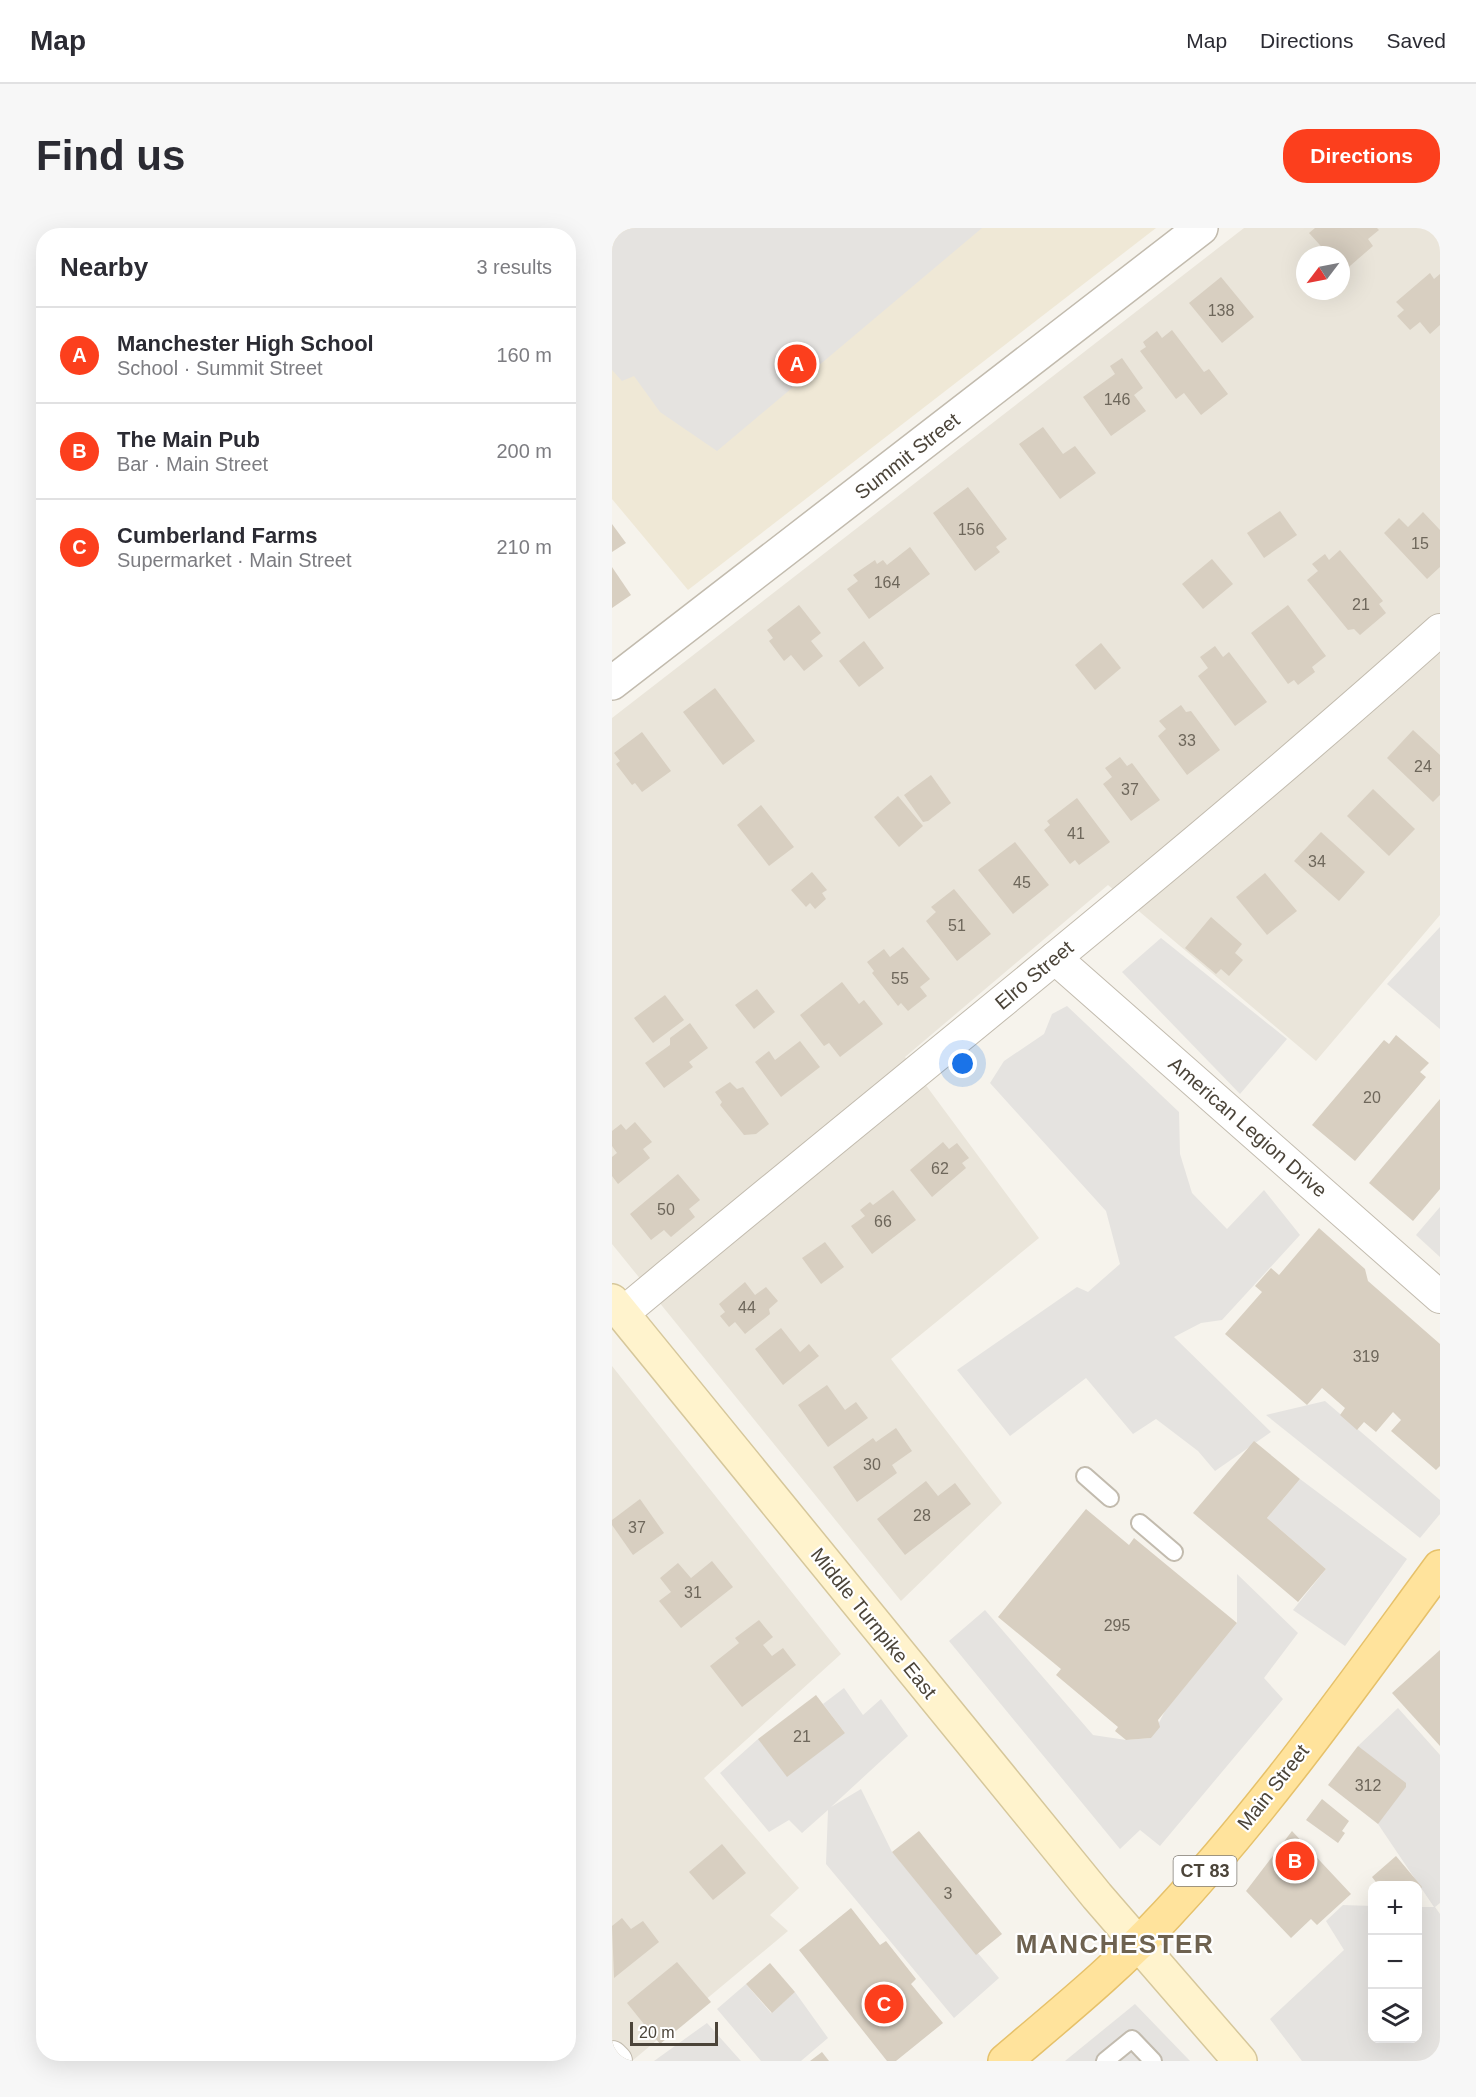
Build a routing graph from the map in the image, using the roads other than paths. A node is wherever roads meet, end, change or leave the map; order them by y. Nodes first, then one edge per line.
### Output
1 (1201, 228) edge
2 (1440, 630) edge
3 (612, 683) edge
4 (1055, 958) junction
5 (1440, 1297) edge
6 (617, 1307) edge
7 (1084, 1476) dead end
8 (1110, 1498) dead end
9 (1140, 1523) dead end
10 (1174, 1552) dead end
11 (1440, 1567) edge
12 (1138, 1944) junction
13 (612, 2057) edge
14 (1235, 2059) edge
15 (1007, 2060) edge
16 (616, 2061) edge
17 (1105, 2061) edge
18 (1153, 2061) edge

1 - 3 street, Summit Street
2 - 4 street, Elro Street
4 - 5 street, American Legion Drive
4 - 6 street, Elro Street
6 - 12 main road, Middle Turnpike East
7 - 8 lane
9 - 10 lane
11 - 12 main road, Main Street / CT 83
12 - 14 main road, Middle Turnpike East
12 - 15 main road, Main Street / CT 83
13 - 16 street
17 - 18 lane

